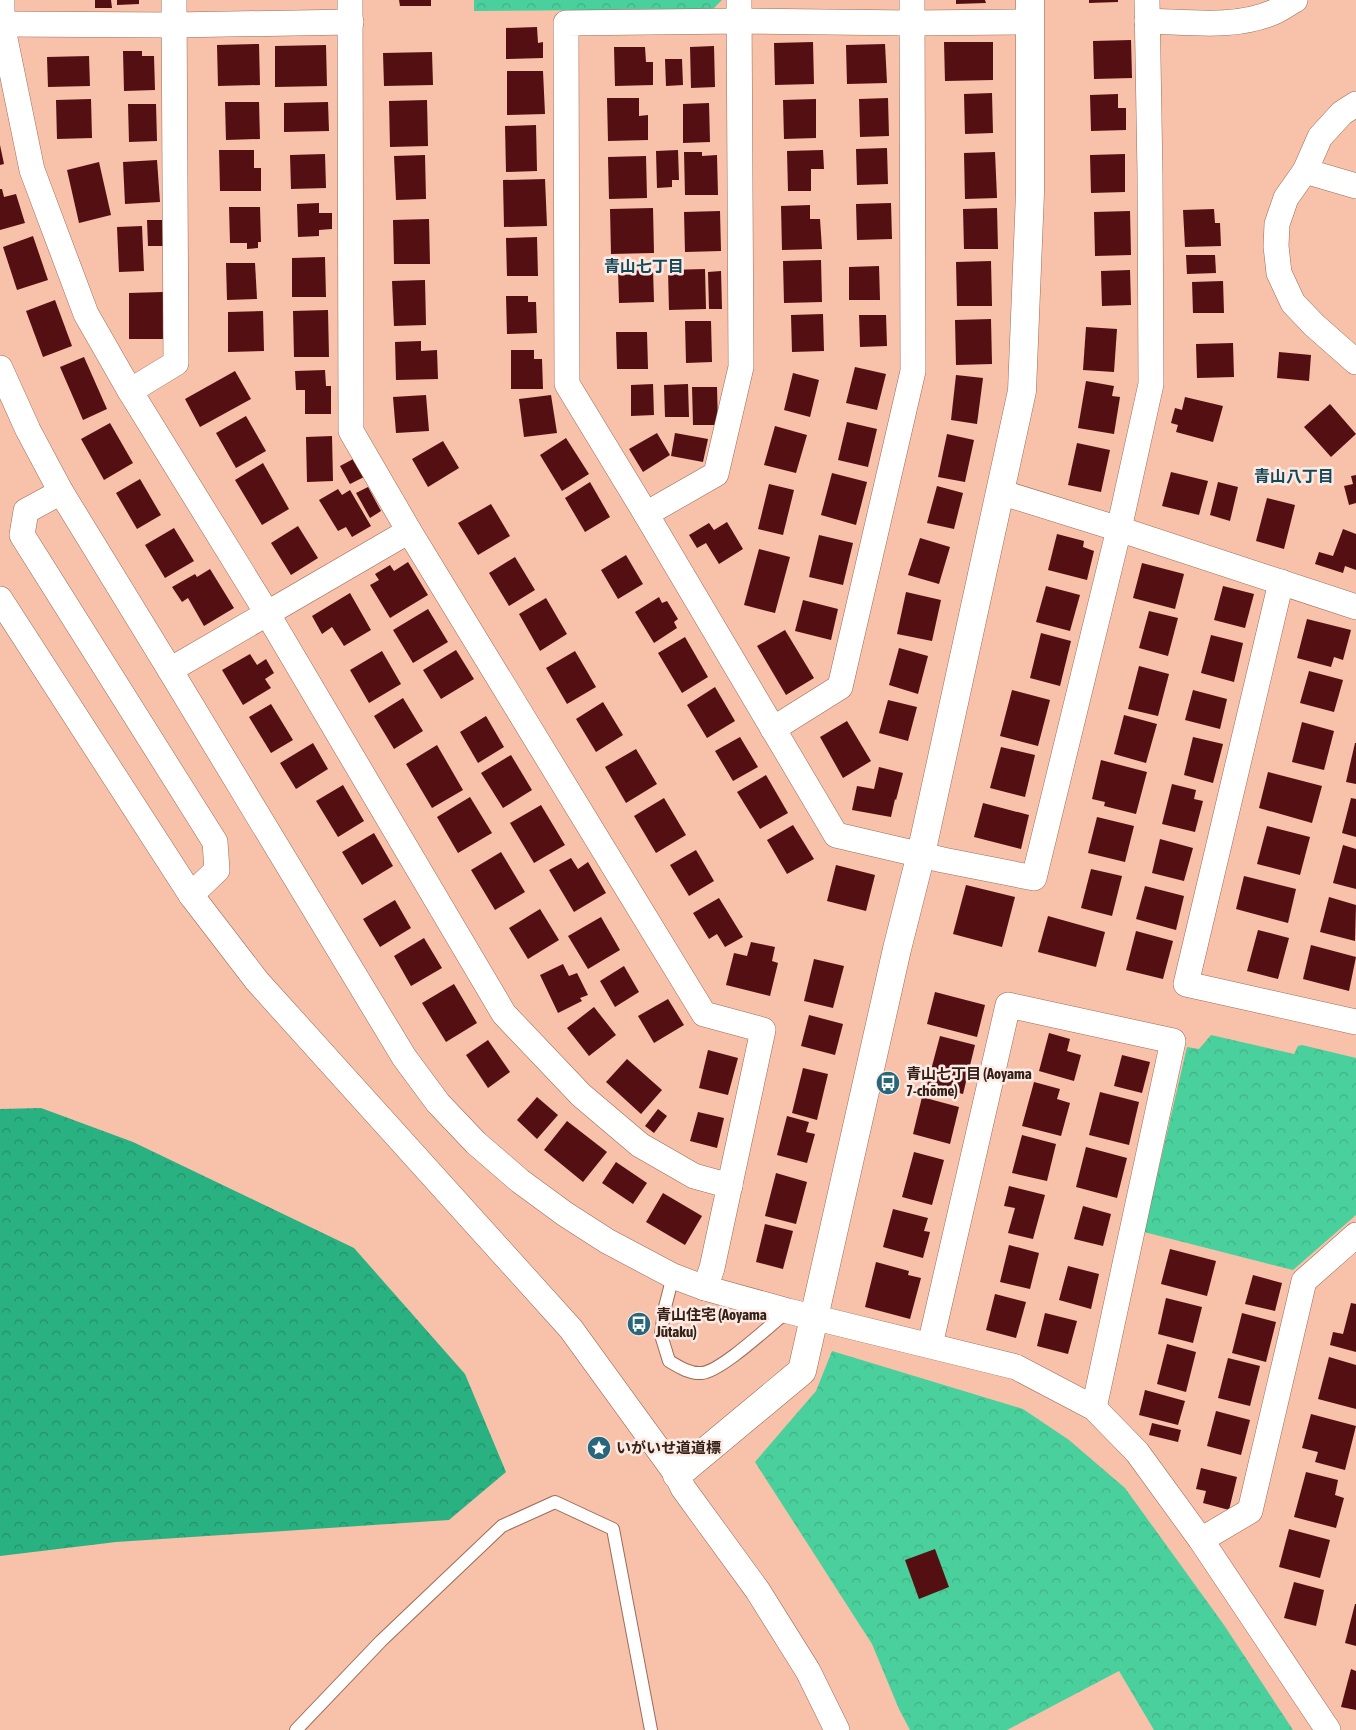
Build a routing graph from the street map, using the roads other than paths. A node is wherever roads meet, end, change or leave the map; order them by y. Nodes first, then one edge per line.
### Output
1 (174, 0) edge
2 (1295, 0) edge
3 (1147, 10) edge
4 (350, 11) edge
5 (739, 11) edge
6 (1030, 11) edge
7 (912, 12) edge
8 (1, 16) edge
9 (174, 25) junction
10 (1356, 104) edge
11 (1305, 171) junction
12 (1356, 186) edge
13 (1356, 362) edge
14 (0, 368) edge
15 (130, 391) junction
16 (61, 492) junction
17 (1000, 492) junction
18 (646, 514) junction
19 (1118, 529) junction
20 (409, 531) junction
21 (1281, 582) junction
22 (0, 599) edge
23 (1356, 607) edge
24 (267, 613) junction
25 (170, 670) junction
26 (773, 729) junction
27 (921, 854) junction
28 (191, 895) junction
29 (1356, 1022) edge
30 (730, 1186) junction
31 (1356, 1235) edge
32 (673, 1276) junction
33 (705, 1288) junction
34 (788, 1311) junction
35 (814, 1318) junction
36 (930, 1345) junction
37 (1094, 1408) junction
38 (677, 1475) junction
39 (1201, 1540) junction
40 (296, 1730) edge
41 (651, 1730) edge
42 (837, 1730) edge
43 (1328, 1730) edge

1 - 9 street
2 - 3 street
3 - 19 street
4 - 9 street
4 - 20 street
5 - 7 street
5 - 18 street
5 - 18 street
6 - 7 street
6 - 17 street
7 - 26 street
8 - 9 street
8 - 15 street
9 - 15 street
10 - 11 street
11 - 12 street
11 - 13 street
14 - 16 street
15 - 24 street
16 - 25 street
16 - 28 street
17 - 19 street
17 - 27 street
18 - 26 street
19 - 21 street
19 - 27 street
20 - 24 street
20 - 30 street
21 - 23 street
21 - 29 street
22 - 28 street
24 - 25 street
24 - 30 street
25 - 32 street
26 - 27 street
27 - 35 street
28 - 38 street
30 - 33 street
31 - 39 street
32 - 33 street
32 - 34 lane
33 - 34 street
34 - 35 street
35 - 36 street
35 - 38 street
36 - 37 street
36 - 37 street
37 - 39 street
38 - 42 street
39 - 43 street
40 - 41 lane

